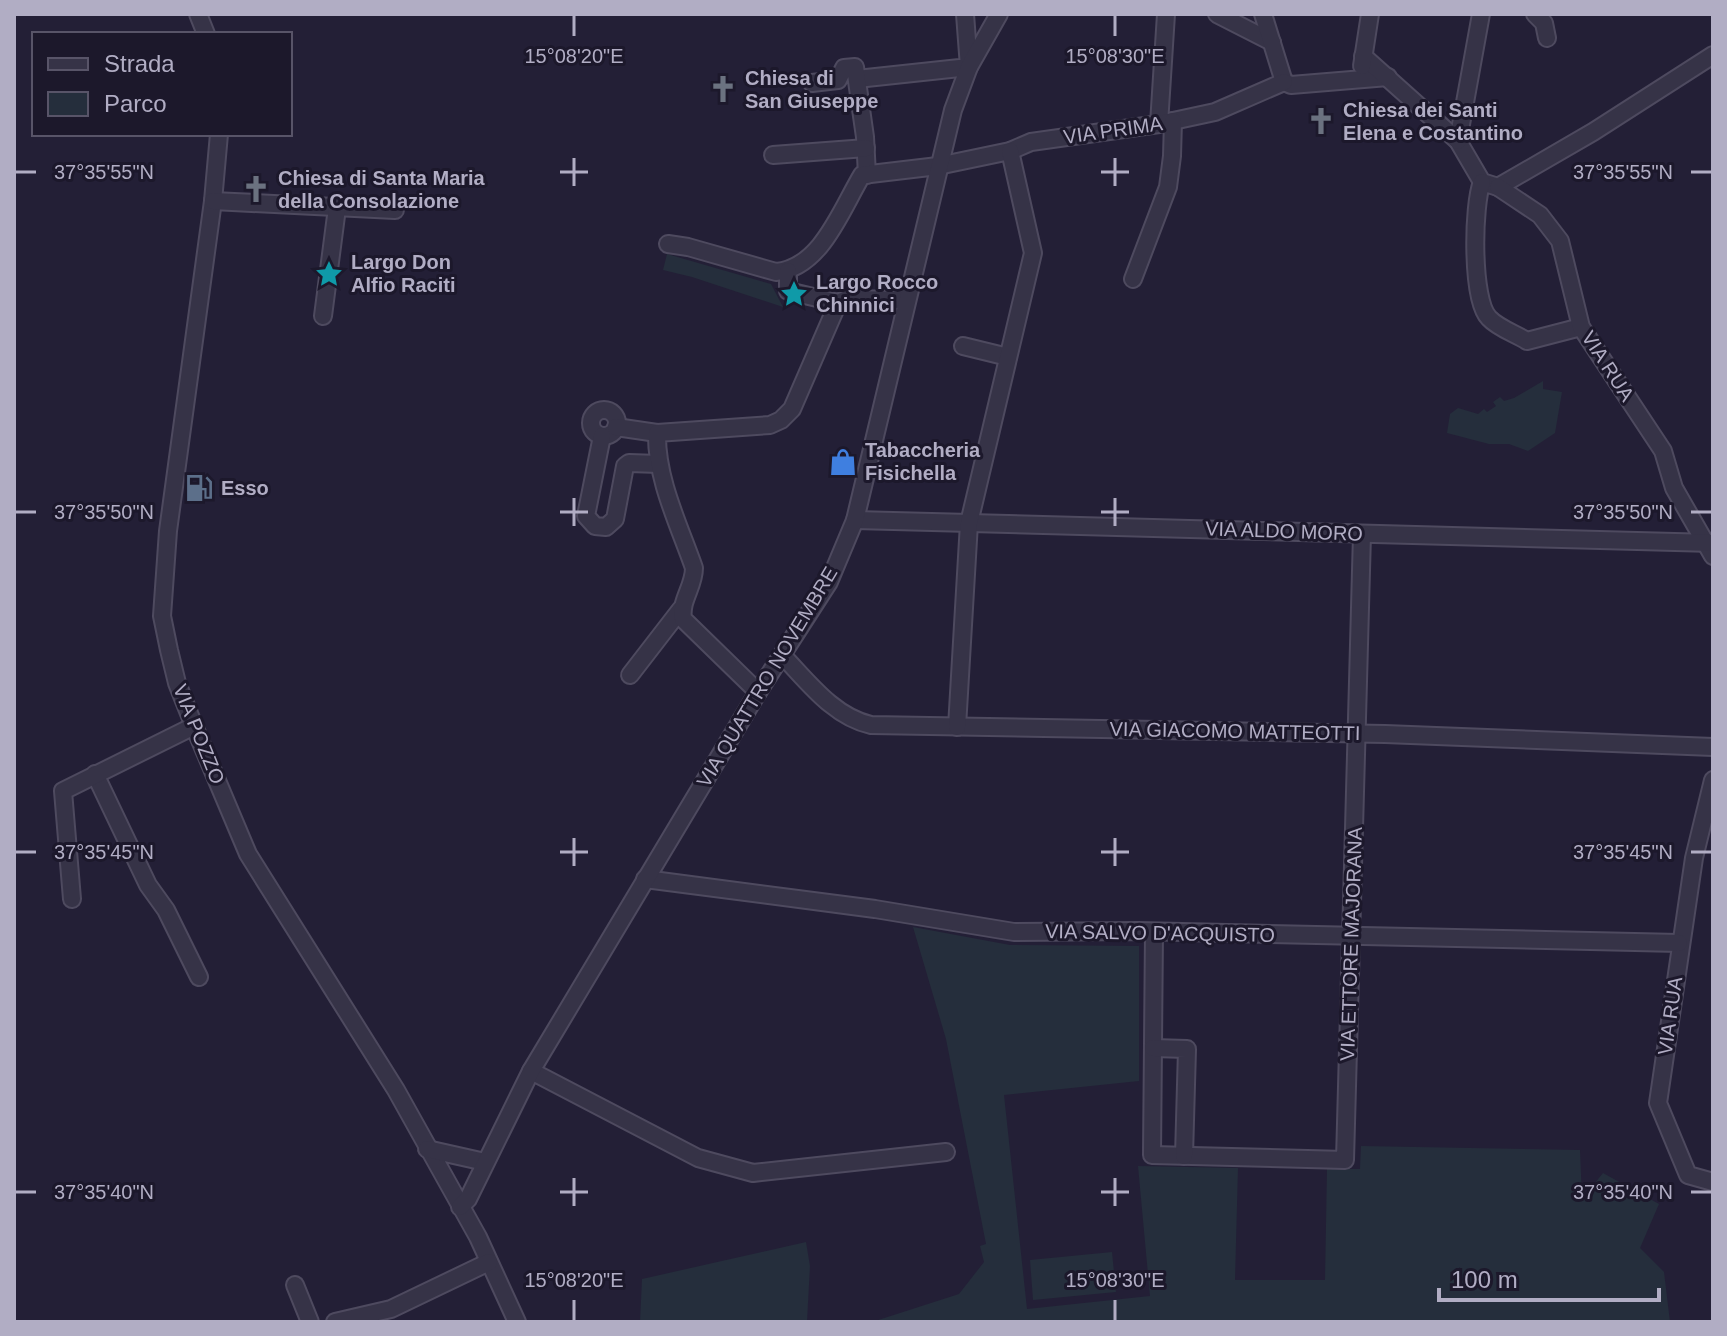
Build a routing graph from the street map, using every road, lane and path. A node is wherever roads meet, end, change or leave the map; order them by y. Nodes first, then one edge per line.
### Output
1 (965, 14) edge
2 (999, 14) edge
3 (1166, 14) edge
4 (1217, 14) edge
5 (1263, 14) edge
6 (1370, 14) edge
7 (1481, 14) edge
8 (1535, 14) edge
9 (1547, 38) dead end
10 (1272, 42) junction
11 (1712, 55) edge
12 (1363, 56) junction
13 (969, 67) junction
14 (1388, 77) junction
15 (857, 79) junction
16 (1360, 79) junction
17 (1284, 82) junction
18 (812, 83) dead end
19 (1166, 122) junction
20 (219, 136) edge
21 (1458, 141) junction
22 (866, 148) junction
23 (1010, 151) junction
24 (773, 155) dead end
25 (938, 166) junction
26 (867, 175) junction
27 (1490, 184) junction
28 (213, 201) junction
29 (337, 208) junction
30 (395, 210) dead end
31 (668, 244) dead end
32 (788, 271) junction
33 (1133, 279) dead end
34 (907, 300) junction
35 (838, 303) junction
36 (323, 316) dead end
37 (1581, 327) junction
38 (963, 346) dead end
39 (1008, 357) junction
40 (657, 433) junction
41 (659, 464) junction
42 (855, 520) junction
43 (969, 523) junction
44 (1362, 534) junction
45 (1710, 547) edge
46 (681, 609) junction
47 (783, 656) junction
48 (630, 675) dead end
49 (758, 692) junction
50 (194, 726) junction
51 (957, 727) junction
52 (1356, 733) junction
53 (1713, 747) edge
54 (95, 774) junction
55 (1713, 780) edge
56 (645, 879) junction
57 (72, 899) dead end
58 (1154, 932) junction
59 (1351, 936) junction
60 (1679, 943) junction
61 (199, 977) dead end
62 (1153, 1048) junction
63 (531, 1071) junction
64 (427, 1149) junction
65 (946, 1152) dead end
66 (1184, 1156) junction
67 (485, 1162) junction
68 (1713, 1182) edge
69 (460, 1207) junction
70 (489, 1262) junction
71 (295, 1285) dead end
72 (310, 1322) edge
73 (335, 1322) edge
74 (517, 1322) edge

1 - 13 street
2 - 13 street, VIA QUATTRO NOVEMBRE
3 - 19 street
4 - 10 street
5 - 10 street
6 - 12 street
7 - 21 street
8 - 9 street
10 - 17 street
11 - 27 street
12 - 14 street
12 - 16 street
13 - 15 street
13 - 25 street, VIA QUATTRO NOVEMBRE
14 - 16 street
14 - 21 street
15 - 18 street
15 - 22 street
16 - 17 street
17 - 19 street, VIA PRIMA
19 - 23 street, VIA PRIMA
19 - 33 street
20 - 28 street, VIA POZZO
21 - 27 street
22 - 24 street
22 - 26 street
23 - 25 street, VIA PRIMA
23 - 39 street
25 - 26 street, VIA PRIMA
25 - 34 street, VIA QUATTRO NOVEMBRE
26 - 32 street
27 - 37 street, VIA RUA
27 - 37 street
28 - 29 street
28 - 50 street, VIA POZZO
29 - 30 street
29 - 36 street
31 - 32 street
32 - 35 street
34 - 35 street
34 - 42 street, VIA QUATTRO NOVEMBRE
35 - 40 street
37 - 45 street, VIA RUA
38 - 39 street
39 - 43 street
40 - 41 street
40 - 41 street
41 - 46 street
42 - 43 street, VIA ALDO MORO
42 - 47 street, VIA QUATTRO NOVEMBRE
43 - 44 street, VIA ALDO MORO
43 - 51 street
44 - 45 street, VIA ALDO MORO
44 - 52 street, VIA ETTORE MAJORANA
46 - 48 street
46 - 49 street
47 - 49 street, VIA QUATTRO NOVEMBRE
47 - 51 street, VIA GIACOMO MATTEOTTI
49 - 56 street, VIA QUATTRO NOVEMBRE
50 - 54 street
50 - 64 street, VIA POZZO
51 - 52 street, VIA GIACOMO MATTEOTTI
52 - 53 street, VIA GIACOMO MATTEOTTI
52 - 59 street, VIA ETTORE MAJORANA
54 - 57 street
54 - 61 street
55 - 60 street, VIA RUA
56 - 58 street, VIA SALVO D'ACQUISTO
56 - 63 street, VIA QUATTRO NOVEMBRE
58 - 59 street, VIA SALVO D'ACQUISTO
58 - 62 street
59 - 60 street, VIA SALVO D'ACQUISTO
59 - 66 street, VIA ETTORE MAJORANA
60 - 68 street, VIA RUA
62 - 66 street, VIA ETTORE MAJORANA
62 - 66 street
63 - 65 street
63 - 67 street, VIA QUATTRO NOVEMBRE
64 - 67 street
64 - 69 street, VIA POZZO
67 - 69 street, VIA QUATTRO NOVEMBRE
69 - 70 street, VIA POZZO
70 - 73 street
70 - 74 street, VIA POZZO
71 - 72 street

